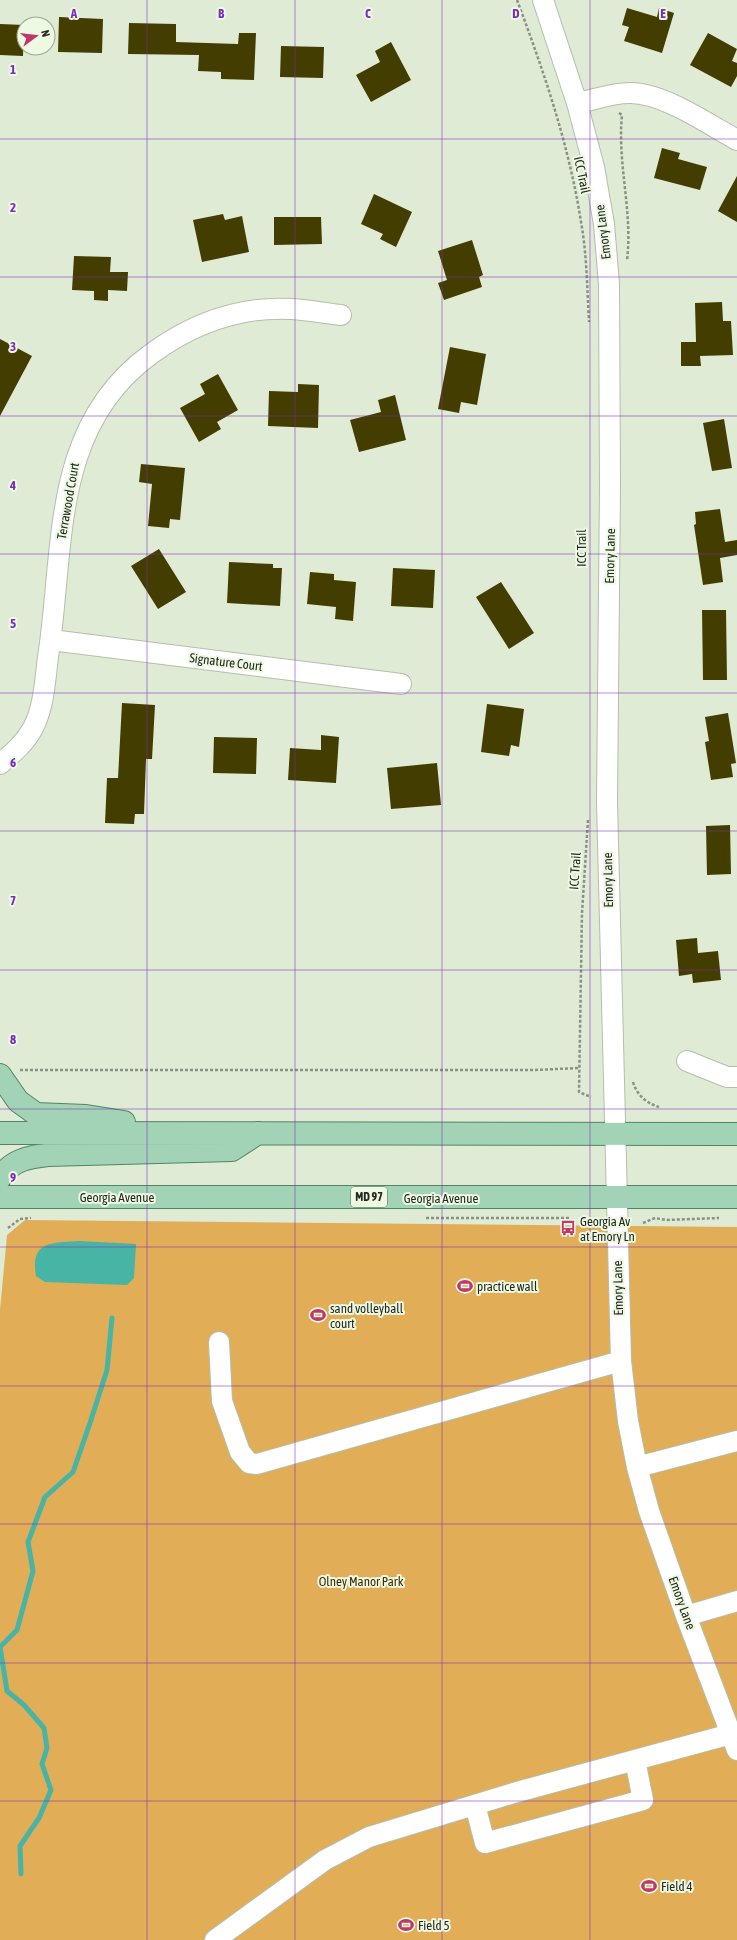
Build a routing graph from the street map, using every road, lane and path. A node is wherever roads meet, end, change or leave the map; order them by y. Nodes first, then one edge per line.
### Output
1 (517, 0) edge
2 (543, 0) edge
3 (578, 103) junction
4 (737, 140) edge
5 (341, 315) dead end
6 (590, 324) dead end
7 (51, 640) junction
8 (401, 684) dead end
9 (0, 764) edge
10 (588, 818) dead end
11 (686, 1061) dead end
12 (579, 1068) junction
13 (6, 1072) edge
14 (737, 1077) edge
15 (640, 1094) dead end
16 (591, 1097) dead end
17 (658, 1106) dead end
18 (0, 1133) edge
19 (162, 1133) junction
20 (258, 1134) junction
21 (614, 1134) junction
22 (737, 1134) edge
23 (0, 1178) edge
24 (0, 1197) edge
25 (737, 1197) edge
26 (616, 1198) junction
27 (722, 1218) dead end
28 (643, 1223) dead end
29 (219, 1342) dead end
30 (621, 1361) junction
31 (737, 1441) edge
32 (637, 1467) junction
33 (737, 1600) edge
34 (686, 1616) junction
35 (734, 1742) edge
36 (635, 1760) junction
37 (475, 1805) junction
38 (215, 1940) edge

1 - 6 path, ICC Trail
2 - 3 street, Emory Lane
3 - 4 street
3 - 21 street, Emory Lane
5 - 7 street, Terrawood Court
7 - 8 street, Signature Court
7 - 9 street, Terrawood Court
10 - 12 path, ICC Trail
11 - 14 street
12 - 13 path
12 - 16 path, ICC Trail
13 - 19 main road
15 - 17 path
18 - 19 main road
19 - 20 main road
20 - 21 main road
20 - 23 main road
21 - 22 main road
21 - 26 street, Emory Lane
24 - 26 main road, Georgia Avenue / MD 97
25 - 26 main road, Georgia Avenue / MD 97
26 - 30 street, Emory Lane
27 - 28 path
29 - 30 street
30 - 32 street, Emory Lane
31 - 32 street
32 - 34 street, Emory Lane
33 - 34 street
34 - 35 street, Emory Lane
35 - 36 street
36 - 37 street
36 - 37 street
37 - 38 street

